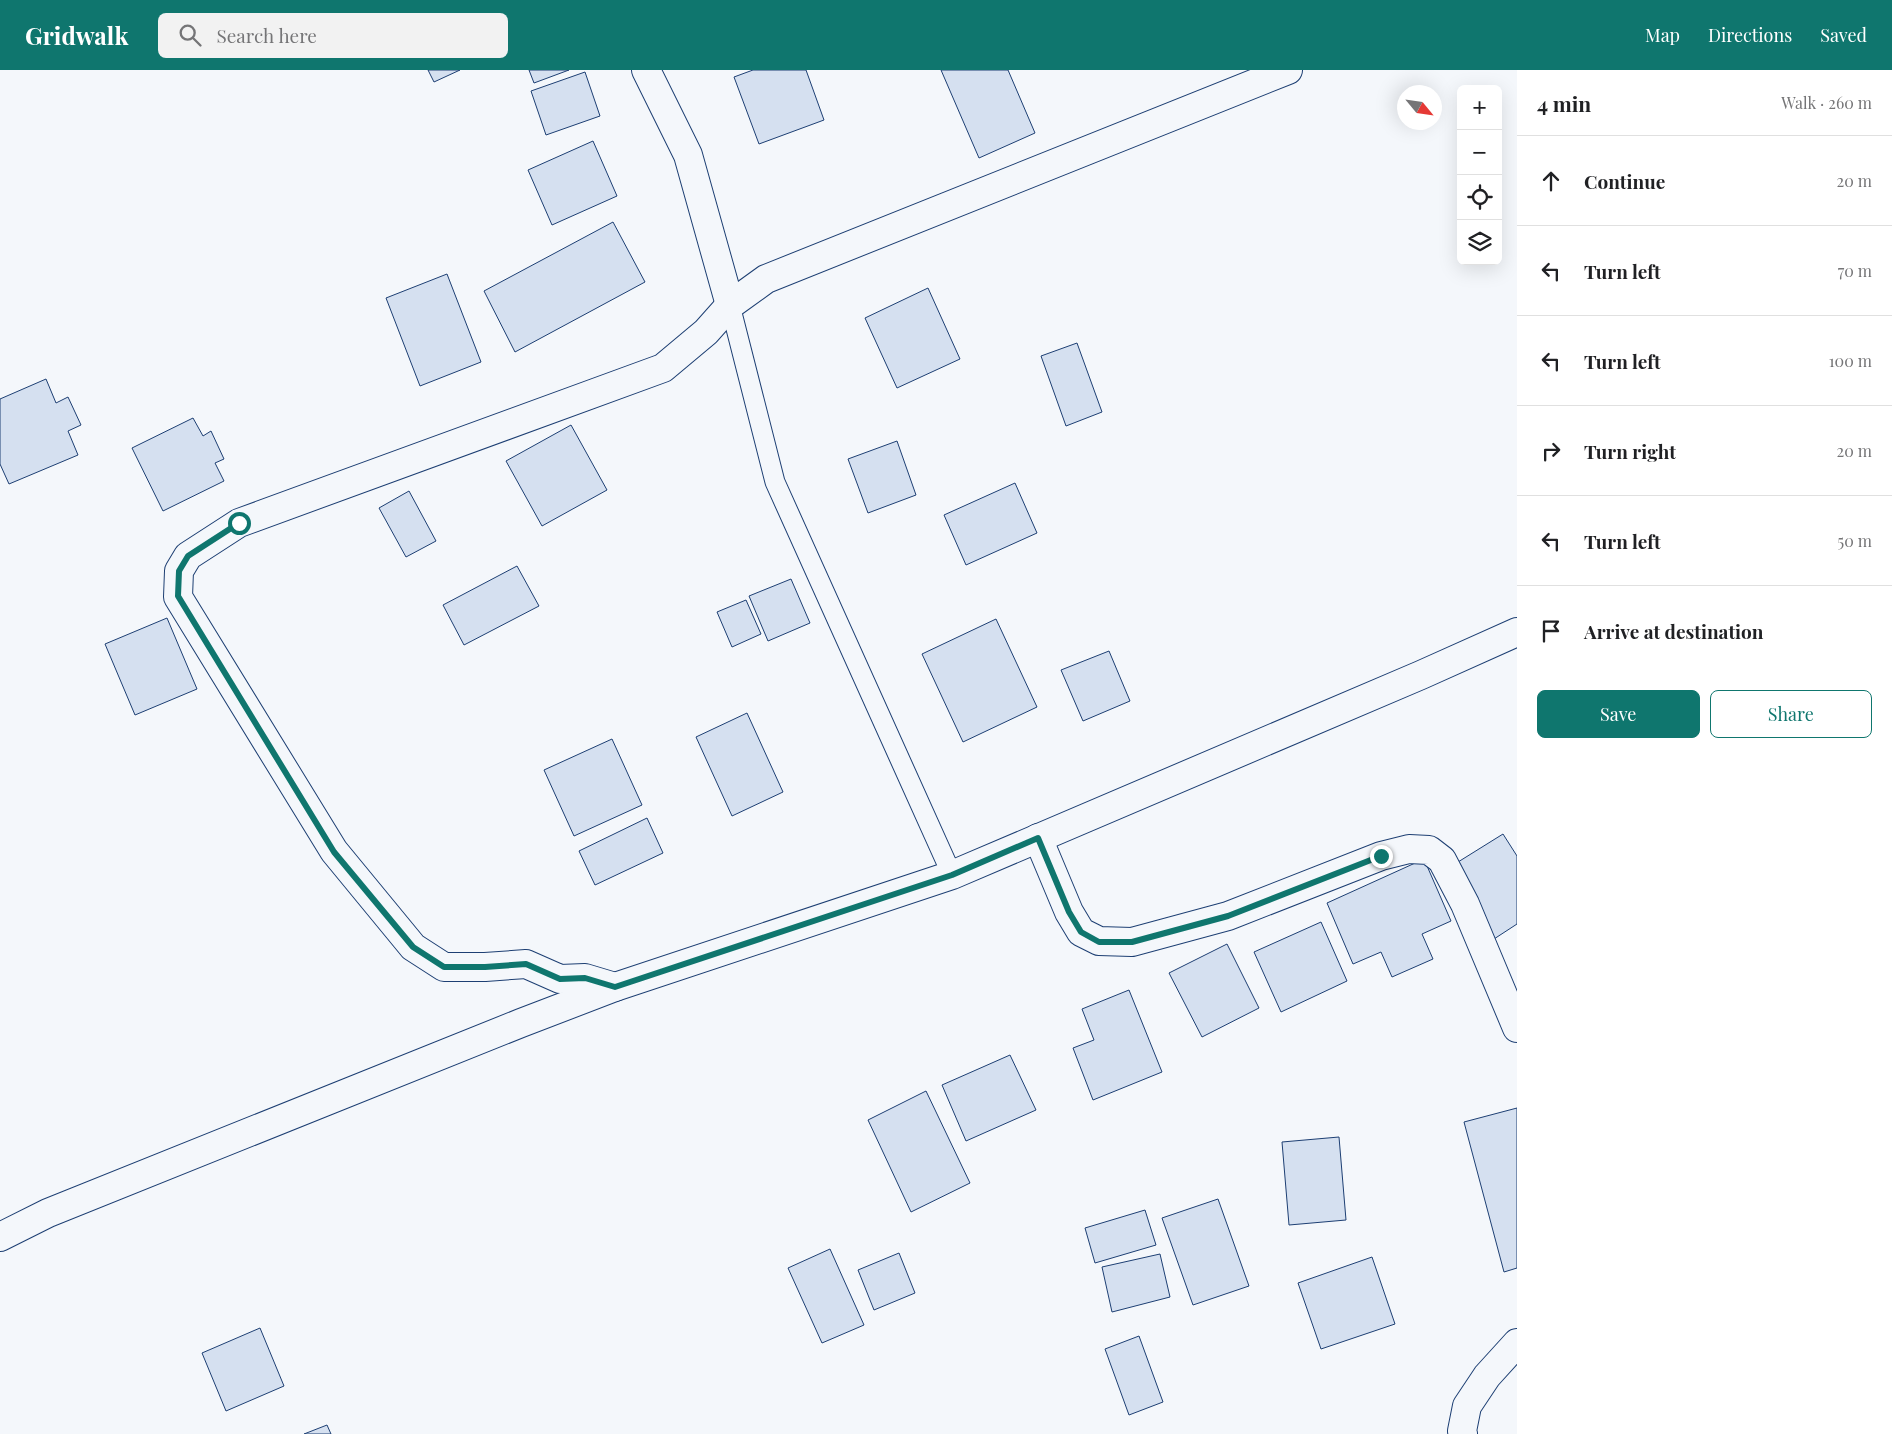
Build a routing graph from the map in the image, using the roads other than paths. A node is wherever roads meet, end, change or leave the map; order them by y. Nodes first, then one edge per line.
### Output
1 (646, 70) edge
2 (1288, 70) edge
3 (730, 305) junction
4 (1517, 632) edge
5 (1038, 838) junction
6 (952, 875) junction
7 (615, 987) junction
8 (1517, 1028) edge
9 (0, 1237) edge
10 (1517, 1343) edge
11 (1463, 1434) edge

1 - 3 street
2 - 3 street
3 - 6 lane
3 - 7 street
4 - 5 street
5 - 6 street
5 - 8 street
6 - 7 street
7 - 9 street
10 - 11 street

